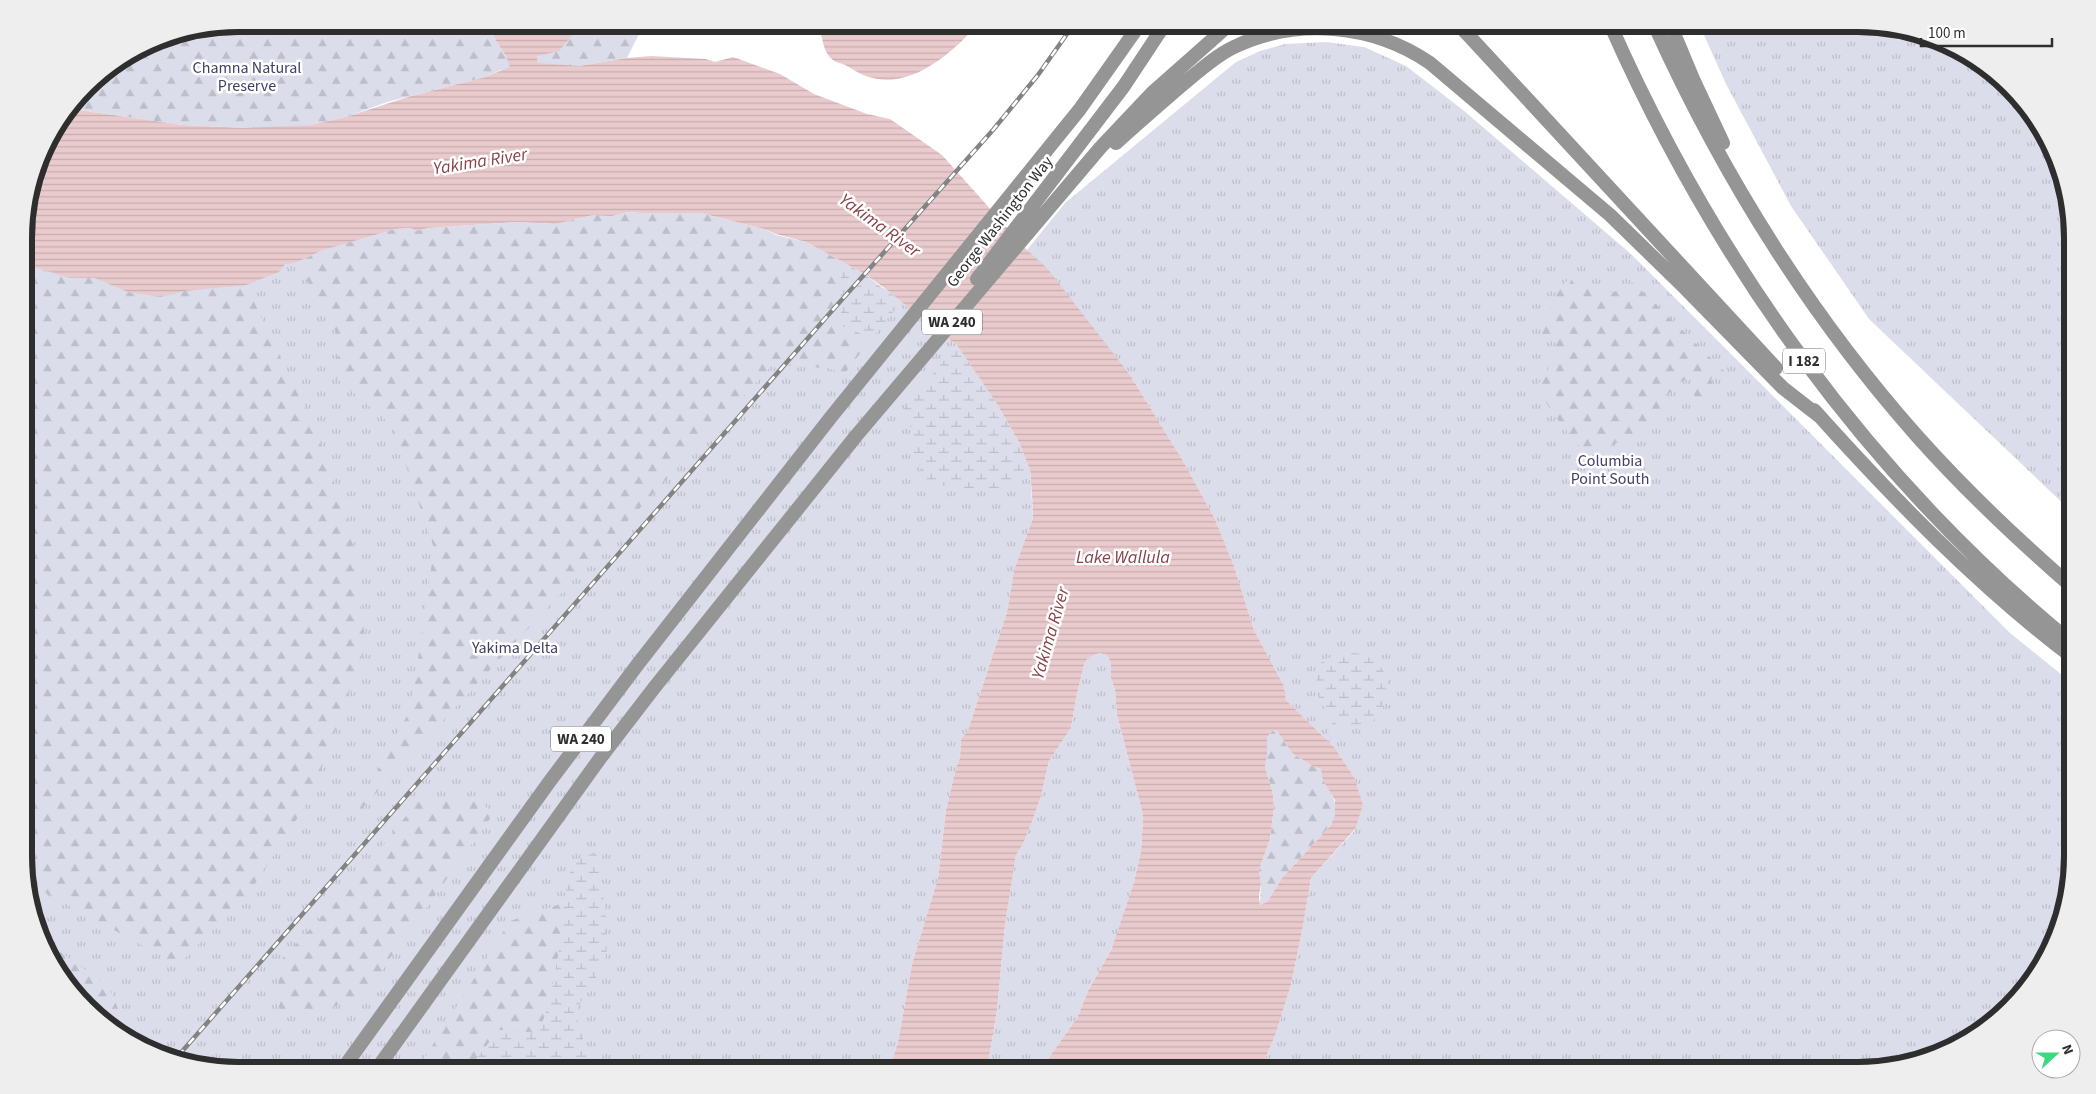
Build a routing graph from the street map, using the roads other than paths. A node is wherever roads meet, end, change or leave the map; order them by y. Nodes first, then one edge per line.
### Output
1 (1134, 32) edge
2 (1160, 32) edge
3 (1221, 32) edge
4 (1286, 32) edge
5 (1352, 32) edge
6 (1465, 32) edge
7 (1614, 32) edge
8 (1658, 32) edge
9 (1674, 32) edge
10 (1062, 192) junction
11 (1043, 204) junction
12 (1775, 246) junction
13 (1819, 416) junction
14 (2064, 579) edge
15 (2064, 636) edge
16 (2064, 651) edge
17 (348, 1062) edge
18 (382, 1062) edge

1 - 17 highway, WA 240
2 - 11 highway, George Washington Way
3 - 10 highway
4 - 10 highway
5 - 13 highway
6 - 13 highway
7 - 15 highway, I 182
8 - 12 highway, I 182
9 - 12 highway
10 - 11 highway
11 - 18 highway, George Washington Way / WA 240
12 - 14 highway, I 182
13 - 16 highway

